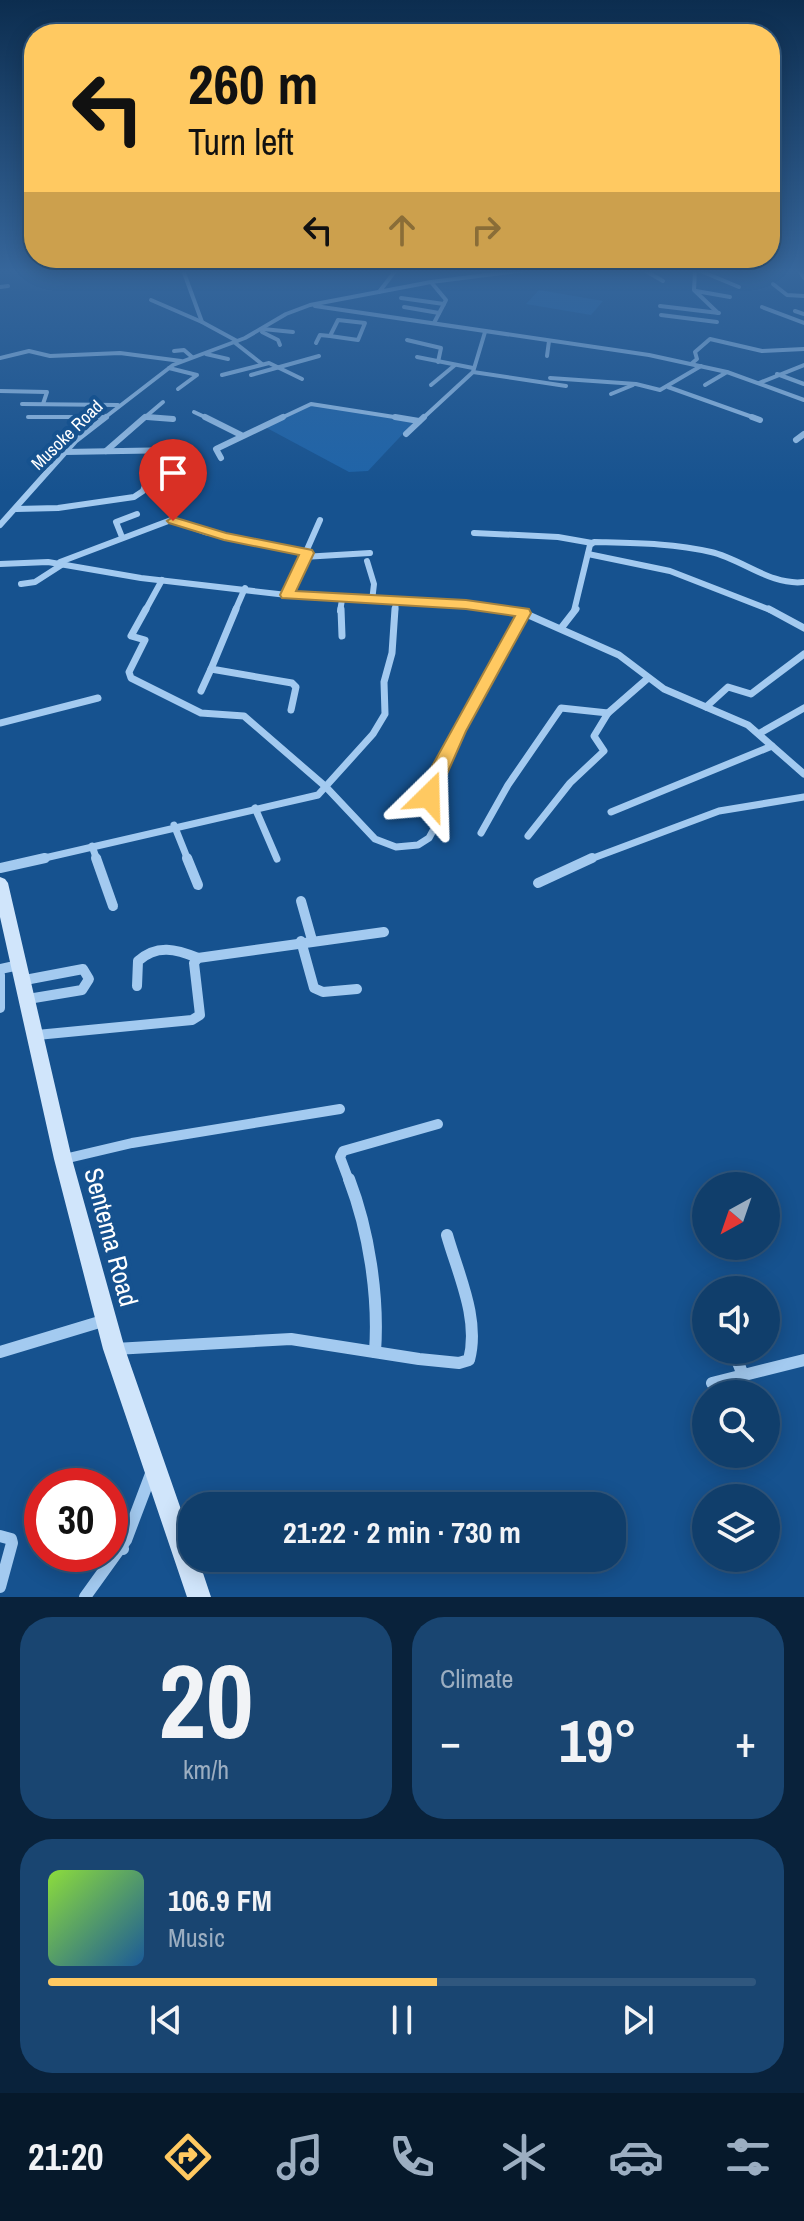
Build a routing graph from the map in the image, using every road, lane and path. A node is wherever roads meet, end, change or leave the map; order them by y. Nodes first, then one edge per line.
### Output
1 (228, 345) edge
2 (239, 345) edge
3 (426, 345) edge
4 (481, 345) edge
5 (549, 345) edge
6 (571, 345) edge
7 (700, 345) edge
8 (736, 345) edge
9 (243, 349) junction
10 (804, 349) edge
11 (174, 351) dead end
12 (203, 353) junction
13 (319, 356) dead end
14 (547, 356) dead end
15 (192, 357) junction
16 (417, 357) dead end
17 (0, 358) edge
18 (182, 361) junction
19 (438, 362) junction
20 (262, 364) junction
21 (691, 364) junction
22 (455, 365) junction
23 (804, 365) edge
24 (701, 366) junction
25 (278, 367) junction
26 (168, 368) junction
27 (473, 370) junction
28 (727, 372) junction
29 (776, 374) junction
30 (222, 375) dead end
31 (251, 375) dead end
32 (550, 378) dead end
33 (302, 379) dead end
34 (54, 383) dead end
35 (759, 383) junction
36 (636, 384) junction
37 (804, 384) edge
38 (431, 385) dead end
39 (705, 385) dead end
40 (566, 386) dead end
41 (668, 387) junction
42 (178, 389) dead end
43 (0, 391) edge
44 (47, 392) junction
45 (611, 394) dead end
46 (804, 400) edge
47 (163, 402) dead end
48 (22, 404) dead end
49 (43, 404) junction
50 (119, 405) junction
51 (194, 412) dead end
52 (28, 417) dead end
53 (104, 417) junction
54 (145, 417) junction
55 (173, 419) dead end
56 (760, 420) dead end
57 (419, 421) junction
58 (406, 434) dead end
59 (804, 434) edge
60 (241, 435) junction
61 (796, 440) dead end
62 (180, 450) dead end
63 (105, 451) junction
64 (64, 453) junction
65 (221, 458) dead end
66 (147, 480) dead end
67 (16, 509) junction
68 (137, 514) dead end
69 (320, 520) dead end
70 (0, 525) edge
71 (474, 533) dead end
72 (122, 537) junction
73 (592, 543) junction
74 (588, 554) junction
75 (304, 555) junction
76 (60, 563) junction
77 (0, 564) edge
78 (162, 580) junction
79 (804, 582) edge
80 (21, 584) dead end
81 (245, 588) junction
82 (287, 595) junction
83 (342, 600) junction
84 (372, 601) junction
85 (396, 601) junction
86 (524, 613) junction
87 (562, 627) junction
88 (804, 628) edge
89 (342, 636) dead end
90 (804, 654) edge
91 (211, 669) junction
92 (647, 679) junction
93 (201, 691) dead end
94 (98, 698) dead end
95 (706, 707) junction
96 (804, 708) edge
97 (291, 710) dead end
98 (608, 713) junction
99 (0, 723) edge
100 (760, 733) junction
101 (772, 746) junction
102 (804, 774) edge
103 (326, 787) junction
104 (804, 797) edge
105 (255, 808) junction
106 (611, 812) dead end
107 (174, 825) junction
108 (481, 833) dead end
109 (528, 836) dead end
110 (92, 846) junction
111 (277, 859) dead end
112 (0, 868) edge
113 (0, 883) edge
114 (538, 883) dead end
115 (198, 885) dead end
116 (301, 901) dead end
117 (113, 906) dead end
118 (384, 932) dead end
119 (306, 940) junction
120 (198, 958) junction
121 (0, 969) edge
122 (0, 975) edge
123 (25, 981) junction
124 (137, 986) dead end
125 (357, 989) dead end
126 (0, 1008) edge
127 (37, 1035) junction
128 (340, 1109) dead end
129 (438, 1124) dead end
130 (63, 1159) junction
131 (447, 1235) dead end
132 (106, 1320) junction
133 (114, 1349) junction
134 (0, 1352) edge
135 (375, 1352) junction
136 (804, 1360) edge
137 (739, 1364) edge
138 (743, 1375) junction
139 (724, 1380) edge
140 (153, 1470) junction
141 (178, 1527) edge
142 (128, 1533) edge
143 (0, 1536) edge
144 (101, 1572) edge
145 (193, 1572) edge
146 (0, 1587) edge
147 (85, 1597) edge
148 (199, 1597) edge

1 - 12 street, Musoke Road
2 - 9 street
3 - 19 street
4 - 27 street
5 - 14 street
6 - 21 street
7 - 21 street
8 - 10 street
9 - 12 street
9 - 20 street
11 - 15 street
12 - 15 street, Musoke Road
13 - 25 street
15 - 18 street, Musoke Road
16 - 19 street
17 - 18 street
18 - 26 street, Musoke Road
19 - 22 street
20 - 25 street
20 - 30 street
21 - 24 street
22 - 27 street
22 - 38 street
23 - 29 street
24 - 28 street
24 - 41 street
25 - 31 street
25 - 33 street
26 - 42 street
26 - 50 street, Musoke Road
27 - 40 street
27 - 57 street
28 - 35 street
28 - 39 street
29 - 35 street
29 - 37 street
32 - 36 street
34 - 44 street
35 - 46 street
36 - 41 street
36 - 45 street
41 - 56 street
43 - 44 street
44 - 49 street
47 - 54 street
48 - 49 street
49 - 50 street
50 - 53 street, Musoke Road
51 - 60 street
52 - 53 street
53 - 64 street, Musoke Road
54 - 55 street
54 - 63 street
57 - 58 street
57 - 60 street
59 - 61 street
60 - 65 street
62 - 63 street
63 - 64 street
64 - 67 street, Musoke Road
66 - 67 street
67 - 70 street, Musoke Road
68 - 72 street
69 - 75 street
71 - 73 street
72 - 75 street
72 - 76 street
73 - 74 street
73 - 79 street
74 - 87 street
74 - 88 street
75 - 82 street
75 - 84 street
76 - 77 street
76 - 78 street
76 - 80 street
78 - 81 street
78 - 103 street
81 - 82 street
81 - 91 street
82 - 83 street
83 - 84 street
83 - 89 street
84 - 85 street
85 - 86 street
85 - 103 street
86 - 87 street
86 - 103 street
87 - 92 street
90 - 95 street
91 - 93 street
91 - 97 street
92 - 95 street
92 - 98 street
94 - 99 street
95 - 100 street
96 - 100 street
98 - 108 street
98 - 109 street
100 - 101 street
101 - 102 street
101 - 106 street
103 - 105 street
104 - 114 street
105 - 107 street
105 - 111 street
107 - 110 street
107 - 115 street
110 - 112 street
110 - 117 street
113 - 123 main road, Sentema Road
116 - 119 street
118 - 119 street
119 - 120 street
119 - 125 street
120 - 124 street
120 - 127 street
121 - 123 street
122 - 126 street
123 - 123 street
123 - 127 main road, Sentema Road
127 - 130 main road, Sentema Road
128 - 130 street
129 - 135 street
130 - 132 main road, Sentema Road
131 - 135 street
132 - 133 main road, Sentema Road
132 - 134 street
133 - 135 street
133 - 140 main road, Sentema Road
136 - 138 street
137 - 138 street
138 - 139 street
140 - 141 main road, Sentema Road
140 - 142 street
143 - 146 street
144 - 147 street
145 - 148 main road, Sentema Road

